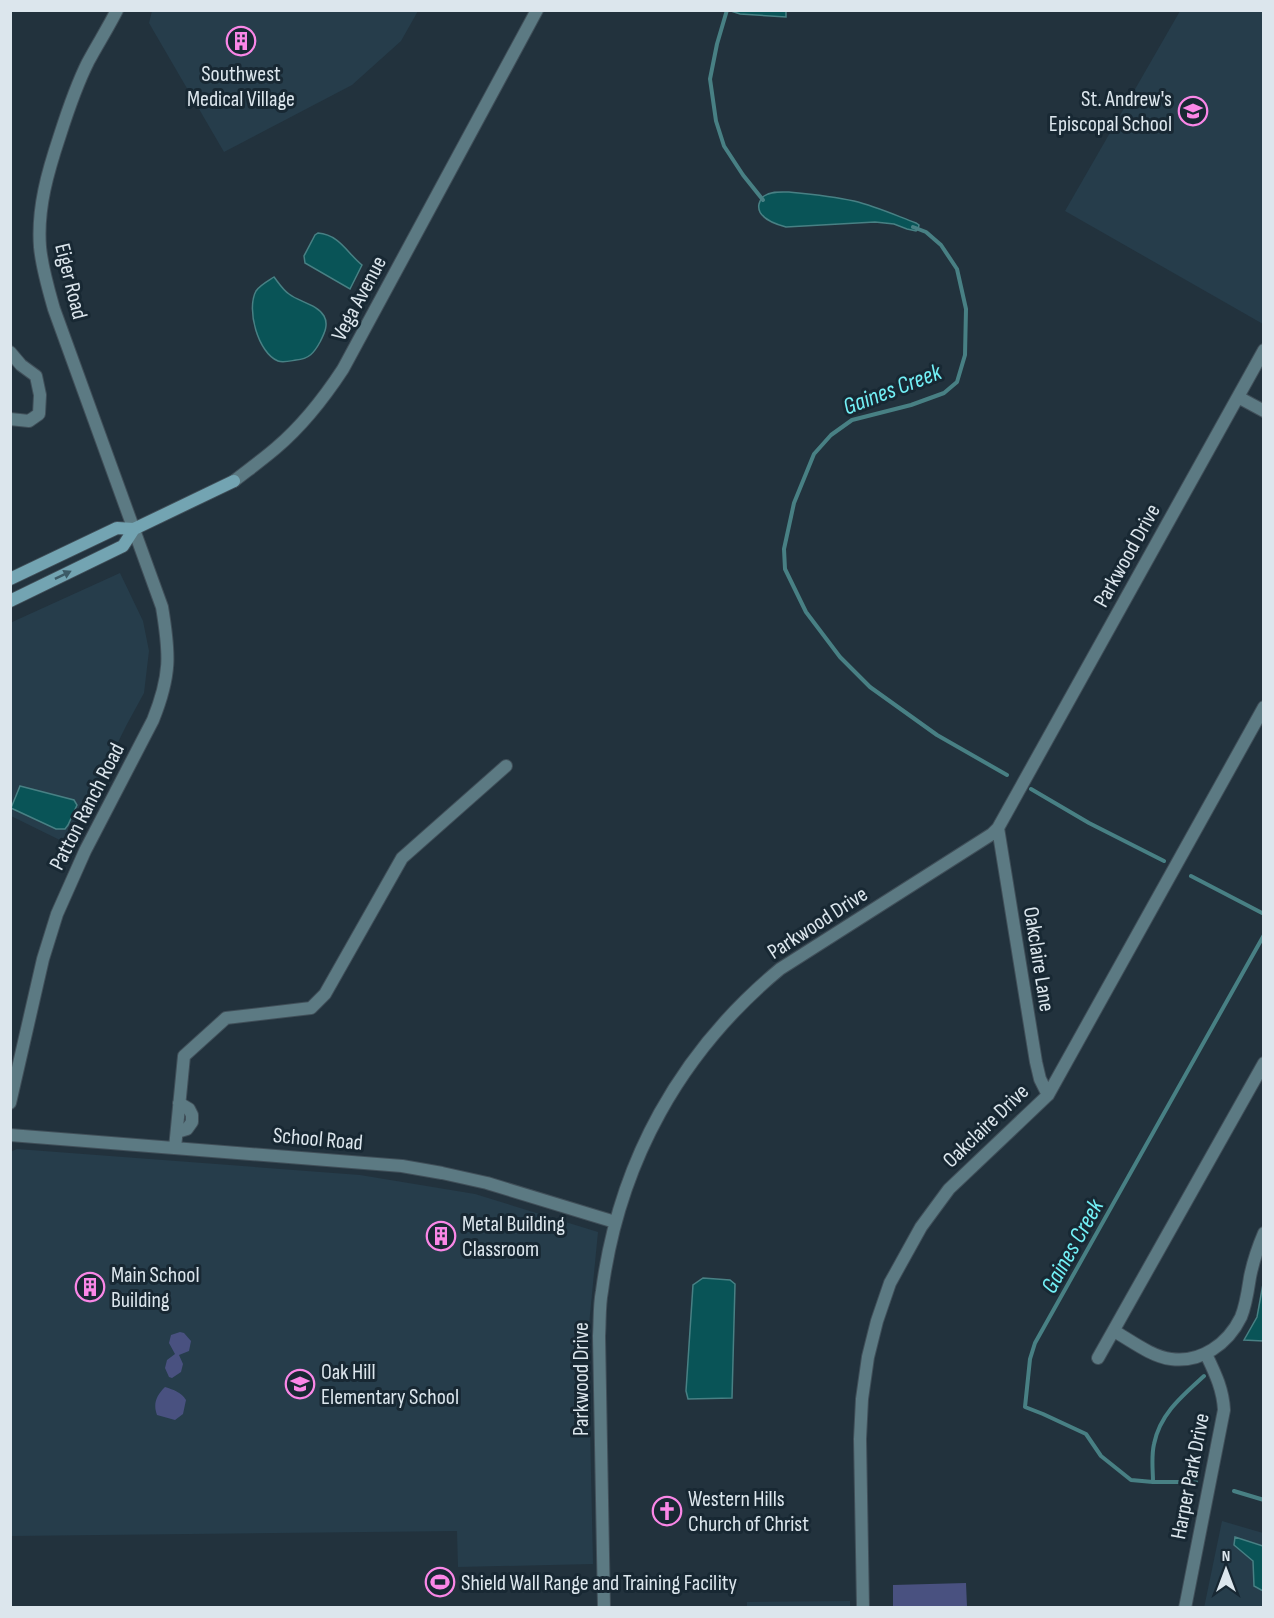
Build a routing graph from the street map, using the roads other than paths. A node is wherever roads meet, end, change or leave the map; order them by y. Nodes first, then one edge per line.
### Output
1 (117, 10) edge
2 (537, 10) edge
3 (1263, 350) edge
4 (10, 352) edge
5 (1238, 397) junction
6 (1263, 411) edge
7 (10, 419) edge
8 (134, 529) junction
9 (10, 579) edge
10 (10, 601) edge
11 (1263, 707) edge
12 (506, 766) dead end
13 (998, 828) junction
14 (1263, 1063) edge
15 (1048, 1095) junction
16 (10, 1103) edge
17 (10, 1135) edge
18 (175, 1148) junction
19 (615, 1222) junction
20 (1263, 1233) edge
21 (1114, 1331) junction
22 (1206, 1354) junction
23 (1098, 1358) dead end
24 (604, 1608) edge
25 (863, 1608) edge
26 (1185, 1608) edge

1 - 8 street, Eiger Road
2 - 8 street, Vega Avenue
3 - 5 street, Parkwood Drive
4 - 7 street
5 - 6 street
5 - 13 street, Parkwood Drive
8 - 9 street, Vega Avenue
10 -> 8 street, Vega Avenue
8 - 16 street, Patton Ranch Road
11 - 15 street, Oakclaire Drive
12 - 18 street
13 - 15 street, Oakclaire Lane
13 - 19 street, Parkwood Drive
14 - 21 street
15 - 25 street, Oakclaire Drive
17 - 18 street, School Road
18 - 19 street, School Road
19 - 24 street, Parkwood Drive
20 - 22 street
21 - 22 street
21 - 23 street
22 - 26 street, Harper Park Drive

